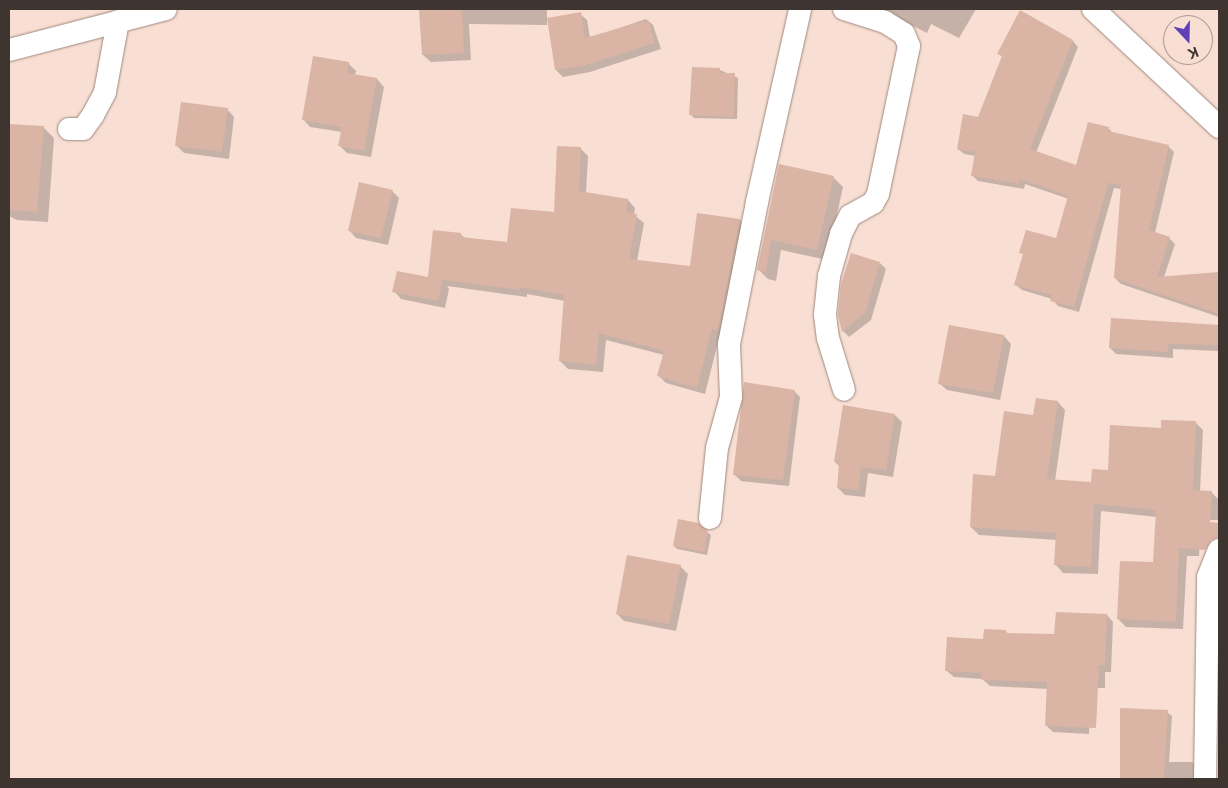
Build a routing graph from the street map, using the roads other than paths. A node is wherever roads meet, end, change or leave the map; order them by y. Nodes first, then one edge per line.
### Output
1 (166, 9) edge
2 (800, 9) edge
3 (844, 9) edge
4 (1093, 9) edge
5 (118, 21) junction
6 (9, 50) edge
7 (1219, 127) edge
8 (69, 129) dead end
9 (844, 390) dead end
10 (710, 518) dead end
11 (1219, 550) edge
12 (1205, 779) edge

1 - 5 street
2 - 10 street
3 - 9 street
4 - 7 street
5 - 6 street
5 - 8 street
11 - 12 street

